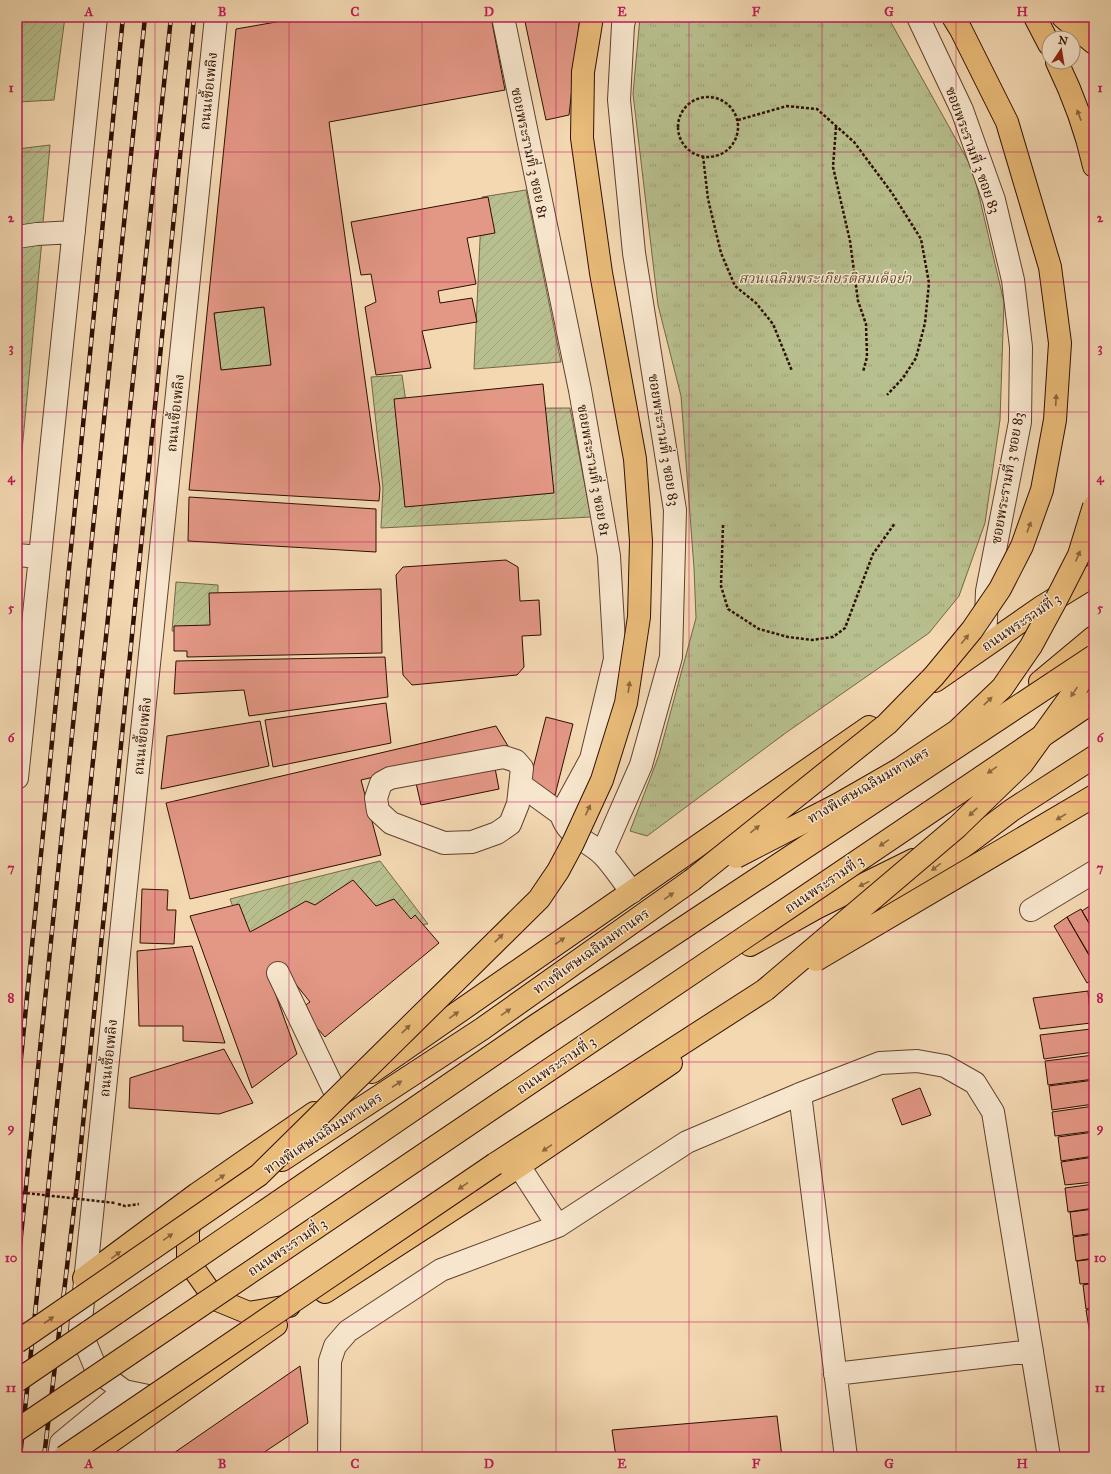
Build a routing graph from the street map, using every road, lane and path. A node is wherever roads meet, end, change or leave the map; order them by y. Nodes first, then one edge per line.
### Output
1 (96, 17) edge
2 (216, 17) edge
3 (503, 17) edge
4 (592, 17) edge
5 (626, 17) edge
6 (918, 17) edge
7 (953, 17) edge
8 (1035, 17) edge
9 (1063, 17) edge
10 (1089, 17) edge
11 (1094, 26) edge
12 (1042, 30) edge
13 (1094, 43) edge
14 (1061, 70) edge
15 (738, 120) junction
16 (836, 127) junction
17 (703, 156) junction
18 (1094, 166) edge
19 (74, 232) junction
20 (17, 236) edge
21 (792, 371) dead end
22 (863, 372) dead end
23 (887, 395) dead end
24 (1094, 506) edge
25 (895, 523) dead end
26 (723, 525) dead end
27 (17, 555) edge
28 (40, 557) junction
29 (1094, 575) edge
30 (1094, 637) edge
31 (985, 645) junction
32 (1094, 657) edge
33 (1094, 701) edge
34 (21, 709) edge
35 (1092, 762) edge
36 (17, 778) edge
37 (521, 785) junction
38 (1094, 796) edge
39 (1012, 810) junction
40 (561, 814) junction
41 (602, 854) junction
42 (1094, 872) edge
43 (692, 880) junction
44 (632, 892) junction
45 (1030, 910) dead end
46 (278, 974) dead end
47 (765, 990) junction
48 (800, 1094) junction
49 (337, 1096) junction
50 (519, 1166) junction
51 (259, 1175) junction
52 (17, 1192) edge
53 (197, 1194) junction
54 (140, 1203) dead end
55 (558, 1226) junction
56 (84, 1278) junction
57 (308, 1303) junction
58 (17, 1342) edge
59 (1032, 1351) junction
60 (836, 1374) junction
61 (17, 1381) edge
62 (17, 1389) edge
63 (124, 1391) junction
64 (170, 1400) junction
65 (17, 1430) edge
66 (17, 1441) edge
67 (59, 1457) edge
68 (64, 1457) edge
69 (89, 1457) edge
70 (330, 1457) edge
71 (846, 1457) edge
72 (1049, 1457) edge

1 - 19 street
2 - 56 street, ถนนเชื้อเพลิง
3 - 40 street, ซอยพระรามที่ 3 ซอย 81
51 -> 4 main road, bridge
5 - 41 street, ซอยพระรามที่ 3 ซอย 83
6 - 31 street, ซอยพระรามที่ 3 ซอย 83
43 -> 7 main road, bridge
8 - 12 main road
9 - 13 main road
10 - 11 main road
18 -> 14 main road
15 - 16 path
15 - 17 path
15 - 17 path
16 - 22 path
16 - 23 path
17 - 21 path
19 - 20 street
19 - 28 street
43 -> 24 main road, ทางพิเศษเฉลิมมหานคร, bridge
25 - 26 path
27 - 28 street
28 - 34 street
29 - 31 main road, ถนนพระรามที่ 3
30 - 62 main road
31 - 44 main road, ถนนพระรามที่ 3
32 -> 47 main road, bridge
32 - 61 main road, bridge
33 -> 65 main road, ถนนพระรามที่ 3, bridge
34 - 36 street
35 - 39 main road, ถนนพระรามที่ 3
37 - 37 street
37 - 40 street
38 -> 47 main road, bridge
39 -> 50 main road, ถนนพระรามที่ 3
39 -> 66 main road, ถนนพระรามที่ 3
40 - 41 street
41 - 44 street
42 - 45 street
51 -> 43 main road, ทางพิเศษเฉลิมมหานคร, bridge
49 -> 44 main road, ถนนพระรามที่ 3
46 - 49 street
47 -> 68 main road, bridge
48 - 55 street
48 - 59 street
48 - 60 street
53 -> 49 main road, ถนนพระรามที่ 3
50 - 55 street
50 - 57 main road, ถนนพระรามที่ 3
58 -> 51 main road, ทางพิเศษเฉลิมมหานคร, bridge
52 - 54 path, bridge
56 -> 53 main road, ถนนพระรามที่ 3
53 - 57 main road
55 - 70 street
56 - 63 street, ถนนเชื้อเพลิง
57 - 64 main road, ถนนพระรามที่ 3
59 - 60 street
59 - 72 street
60 - 71 street
63 - 64 street, ถนนเชื้อเพลิง
63 - 67 street
64 - 69 main road, ถนนพระรามที่ 3

